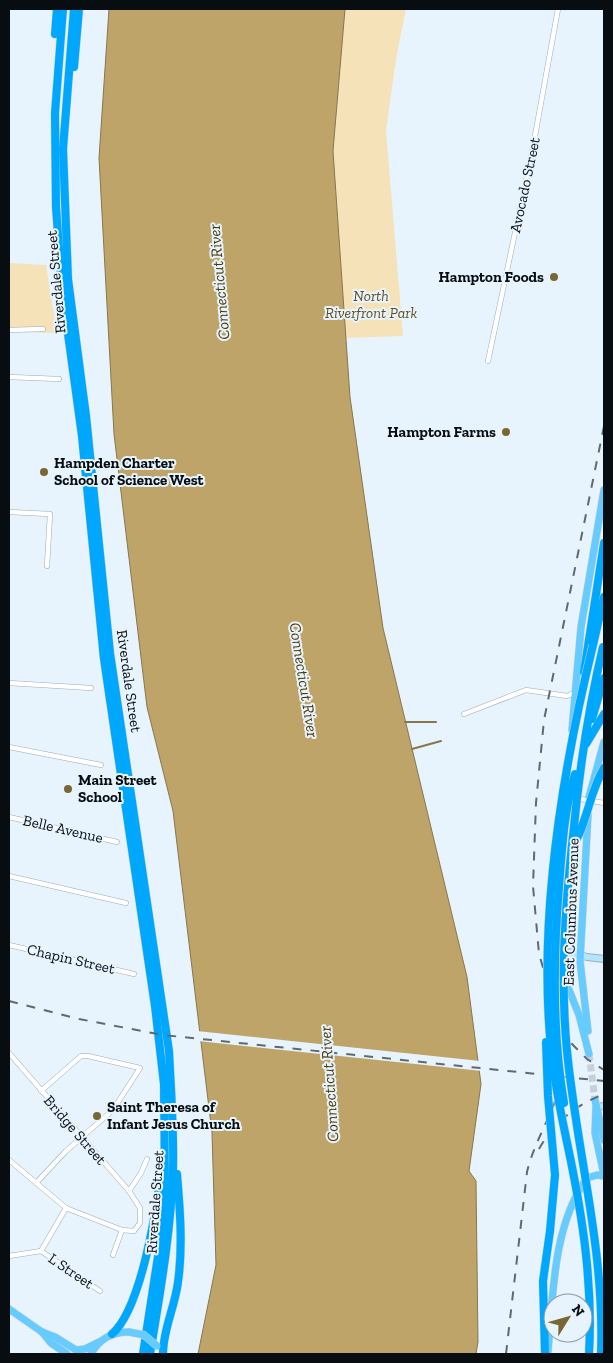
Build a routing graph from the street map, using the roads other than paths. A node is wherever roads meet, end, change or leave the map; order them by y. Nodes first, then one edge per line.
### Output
1 (57, 9) edge
2 (63, 9) edge
3 (74, 9) edge
4 (79, 9) edge
5 (558, 9) edge
6 (55, 113) junction
7 (63, 148) junction
8 (43, 329) dead end
9 (9, 330) edge
10 (488, 361) dead end
11 (9, 377) edge
12 (58, 380) dead end
13 (604, 490) edge
14 (9, 512) edge
15 (604, 544) edge
16 (47, 566) dead end
17 (604, 597) edge
18 (591, 644) junction
19 (604, 644) edge
20 (604, 678) edge
21 (9, 683) edge
22 (92, 688) dead end
23 (577, 696) junction
24 (464, 714) dead end
25 (604, 714) edge
26 (604, 742) edge
27 (9, 746) edge
28 (101, 765) dead end
29 (604, 768) edge
30 (578, 782) junction
31 (566, 798) junction
32 (589, 800) junction
33 (604, 803) edge
34 (9, 817) edge
35 (563, 826) junction
36 (587, 826) junction
37 (118, 842) dead end
38 (571, 849) junction
39 (9, 876) edge
40 (126, 903) dead end
41 (9, 945) edge
42 (555, 947) junction
43 (580, 954) junction
44 (604, 959) edge
45 (134, 974) dead end
46 (549, 1008) junction
47 (9, 1053) edge
48 (41, 1091) junction
49 (596, 1104) junction
50 (604, 1106) edge
51 (82, 1138) junction
52 (170, 1139) junction
53 (604, 1140) edge
54 (569, 1151) junction
55 (147, 1158) dead end
56 (9, 1160) edge
57 (604, 1176) edge
58 (36, 1183) junction
59 (129, 1191) junction
60 (66, 1208) junction
61 (122, 1230) junction
62 (41, 1251) junction
63 (113, 1255) dead end
64 (9, 1256) edge
65 (100, 1290) dead end
66 (9, 1310) edge
67 (42, 1332) junction
68 (112, 1334) junction
69 (99, 1342) junction
70 (67, 1354) edge
71 (91, 1354) edge
72 (143, 1354) edge
73 (150, 1354) edge
74 (162, 1354) edge
75 (546, 1354) edge
76 (589, 1354) edge
77 (602, 1354) edge

1 - 6 highway
2 - 6 highway, Riverdale Street
3 - 7 highway, Riverdale Street
4 - 7 highway
5 - 10 street, Avocado Street
6 - 52 highway, Riverdale Street
7 - 52 highway, Riverdale Street
8 - 9 street
11 - 12 street
13 - 23 main road
14 - 16 street
15 - 18 highway
17 - 18 highway
18 - 23 highway, bridge
19 - 30 highway, bridge
20 - 30 highway, bridge
21 - 22 street
23 - 24 street
23 - 31 main road
23 - 46 highway, bridge
25 - 54 highway, bridge
26 - 32 main road, East Columbus Avenue
27 - 28 street
29 - 38 highway, bridge
30 - 38 highway, bridge
31 - 32 street
31 - 35 main road
32 - 33 street
32 - 36 main road, East Columbus Avenue
34 - 37 street, Belle Avenue
35 - 36 main road
35 - 42 main road
36 - 43 main road, East Columbus Avenue
38 - 77 highway, bridge
39 - 40 street
41 - 45 street, Chapin Street
42 - 43 main road
42 - 43 main road, East Columbus Avenue
43 - 44 main road
46 - 54 highway, bridge
46 - 75 highway, bridge
47 - 48 street, Bridge Street
48 - 51 street, Bridge Street
48 - 51 street
49 - 50 main road
49 - 53 main road
49 - 57 main road
51 - 58 street
51 - 59 street, Bridge Street
52 - 68 highway
52 - 72 highway, Riverdale Street
52 - 73 highway, Riverdale Street
52 - 74 highway
54 - 76 highway, bridge
55 - 59 street
56 - 58 street
57 - 75 main road
58 - 60 street
59 - 61 street, Bridge Street
60 - 61 street
60 - 62 street
61 - 63 street
62 - 64 street
62 - 65 street, L Street
66 - 67 main road
67 - 69 main road
67 - 70 main road
68 - 69 main road
68 - 74 main road, bridge
69 - 71 main road

